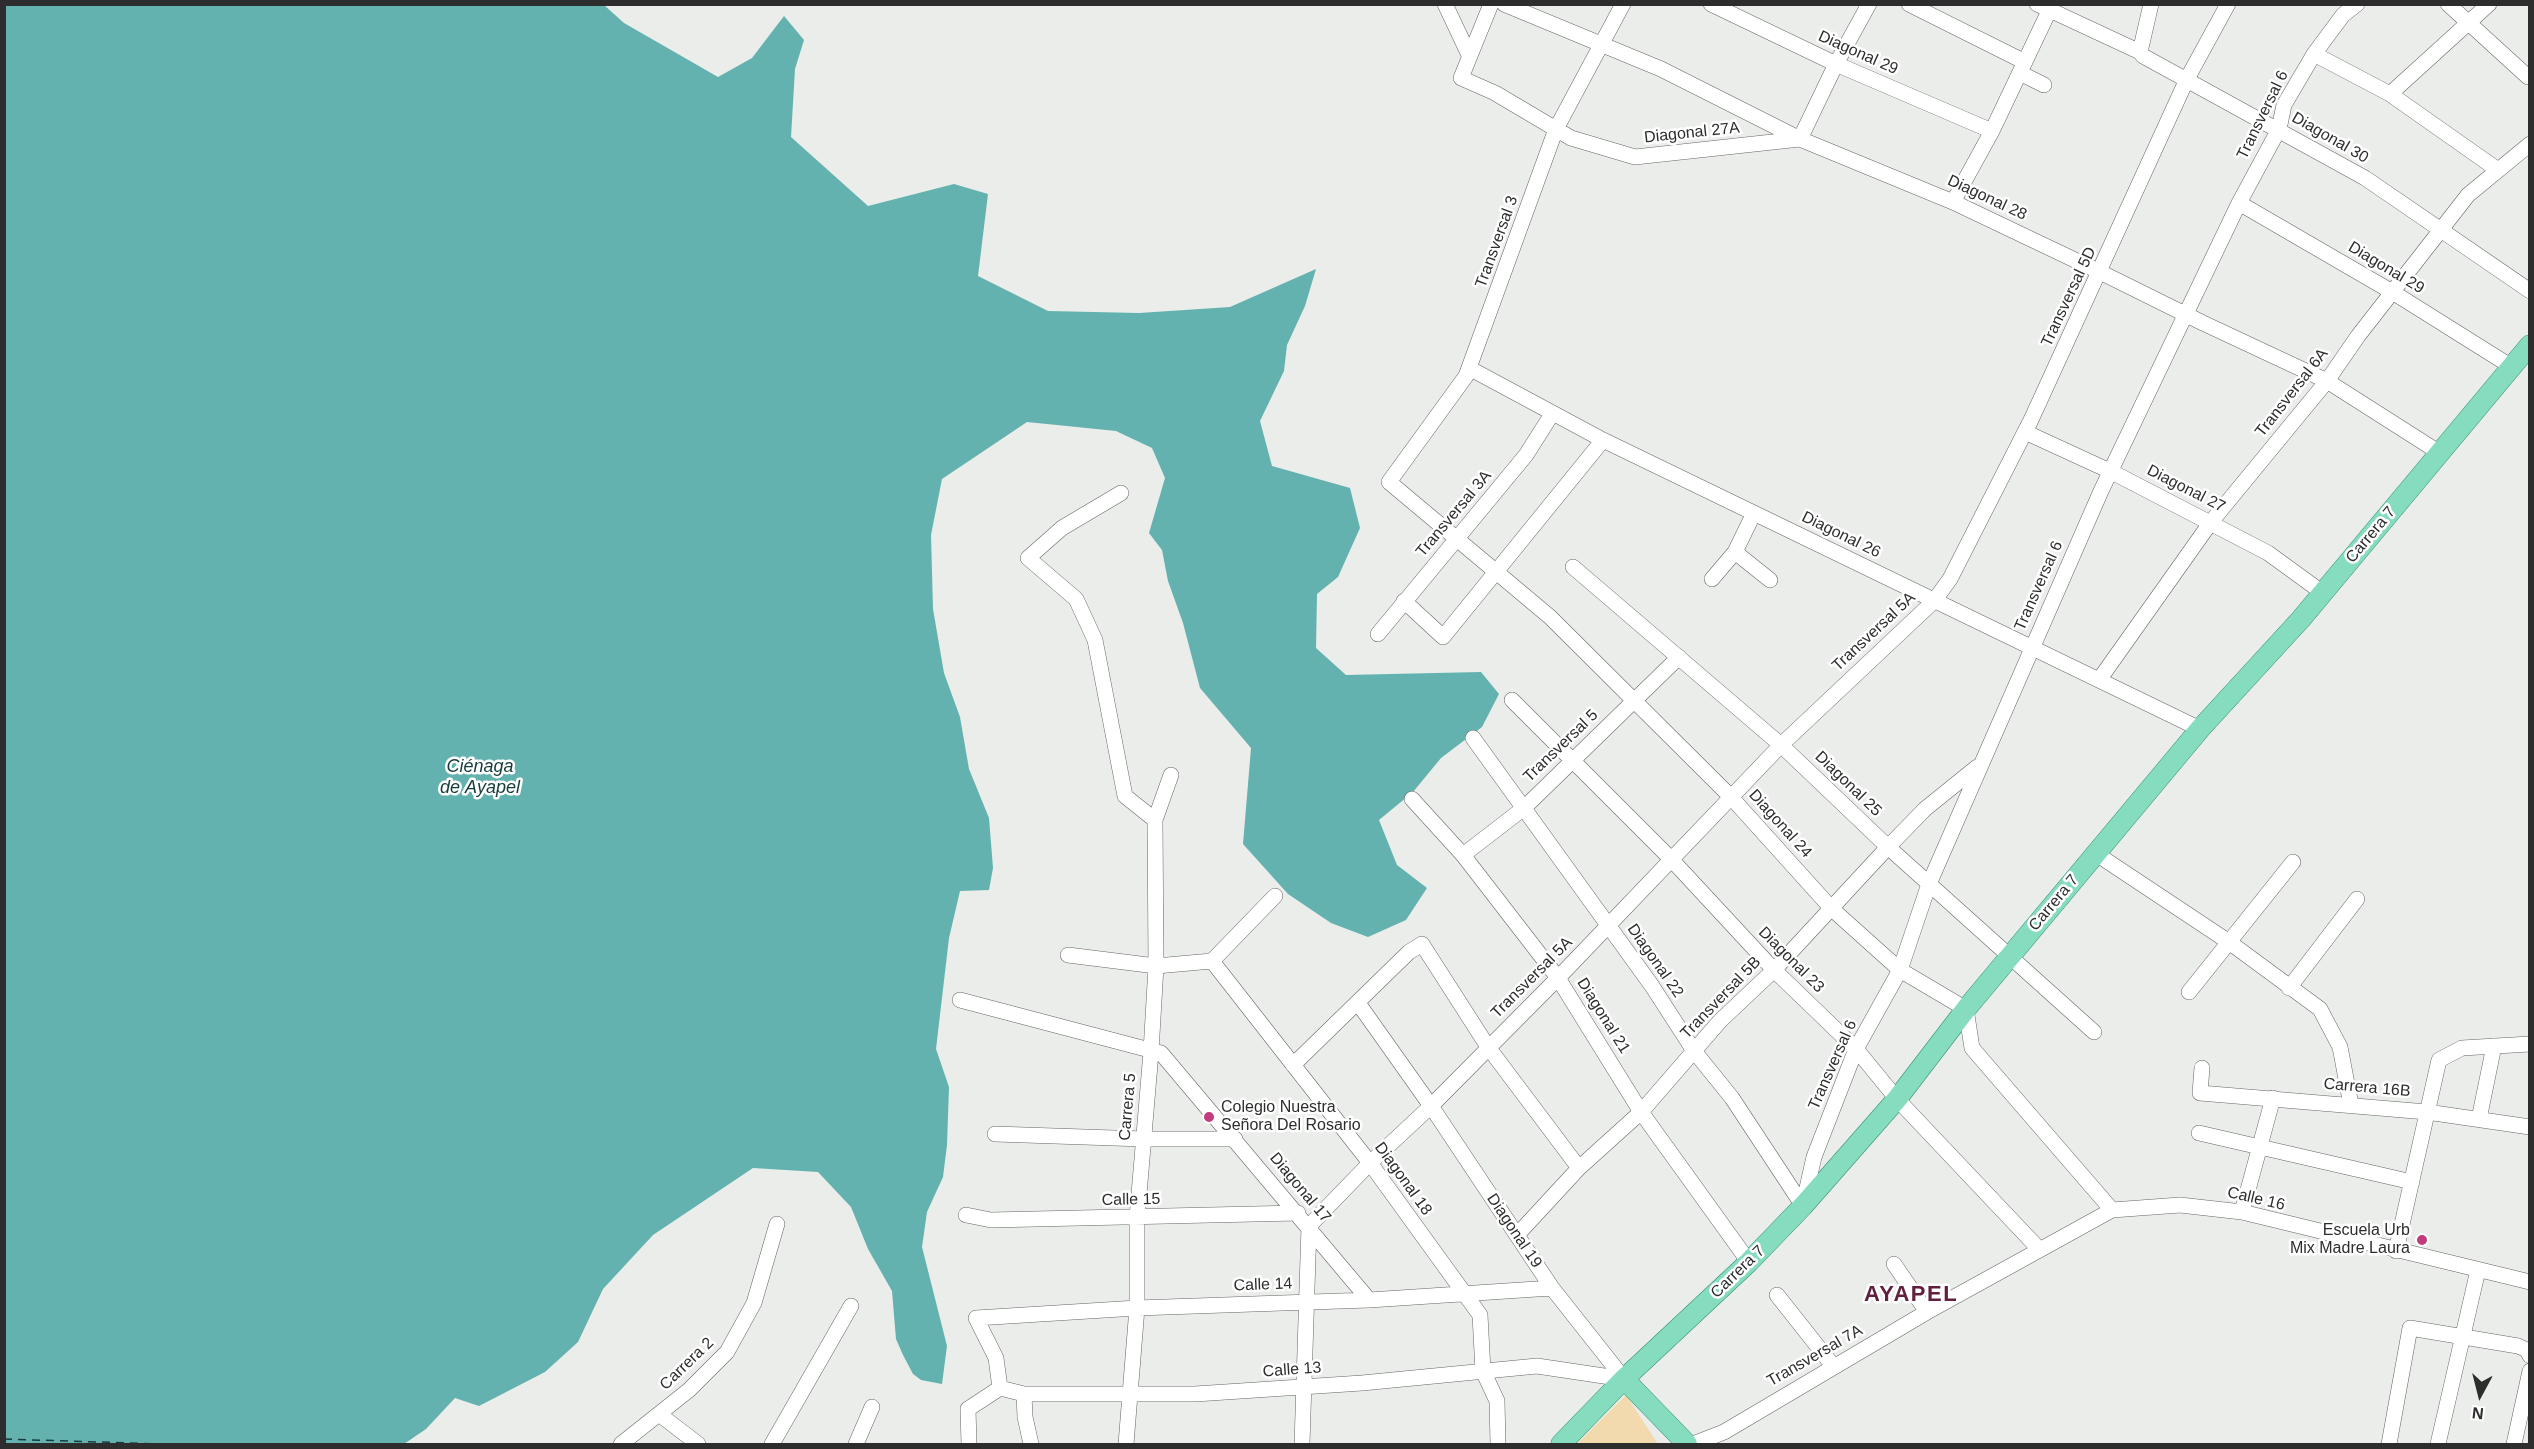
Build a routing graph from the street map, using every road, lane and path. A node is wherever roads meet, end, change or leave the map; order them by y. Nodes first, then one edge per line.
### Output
1 (1445, 4) edge
2 (1491, 4) edge
3 (1504, 4) edge
4 (1623, 4) edge
5 (1711, 4) edge
6 (1869, 4) edge
7 (1908, 4) edge
8 (2151, 4) edge
9 (2228, 4) edge
10 (2356, 4) edge
11 (2448, 4) edge
12 (2489, 4) edge
13 (2043, 8) edge
14 (2469, 23) junction
15 (1602, 45) junction
16 (2140, 52) junction
17 (2314, 54) junction
18 (1469, 55) junction
19 (1836, 64) junction
20 (2023, 68) junction
21 (2528, 76) dead end
22 (2187, 79) junction
23 (2044, 85) dead end
24 (2391, 94) junction
25 (1556, 129) junction
26 (2279, 129) junction
27 (1992, 131) junction
28 (1800, 139) junction
29 (2529, 144) edge
30 (2498, 170) junction
31 (1953, 202) junction
32 (2239, 203) junction
33 (2439, 231) junction
34 (2100, 272) junction
35 (2529, 291) edge
36 (2394, 293) junction
37 (2187, 315) junction
38 (2529, 345) edge
39 (2512, 367) junction
40 (1469, 368) junction
41 (2327, 381) junction
42 (1552, 414) junction
43 (2025, 432) junction
44 (1603, 440) junction
45 (2440, 453) junction
46 (2112, 471) junction
47 (1389, 482) joint
48 (1121, 493) dead end
49 (1754, 513) junction
50 (2211, 522) junction
51 (1457, 540) junction
52 (1736, 552) junction
53 (1573, 567) dead end
54 (1495, 571) junction
55 (1712, 579) dead end
56 (1770, 580) dead end
57 (2323, 593) junction
58 (1934, 600) junction
59 (1404, 601) junction
60 (1378, 634) dead end
61 (2031, 649) junction
62 (1679, 657) junction
63 (2099, 680) junction
64 (1512, 700) dead end
65 (1635, 700) junction
66 (2199, 729) junction
67 (1473, 738) dead end
68 (1781, 745) junction
69 (1574, 759) junction
70 (1980, 765) junction
71 (1171, 775) dead end
72 (1730, 796) junction
73 (1412, 799) dead end
74 (1524, 808) junction
75 (1155, 820) junction
76 (1888, 847) junction
77 (2095, 853) junction
78 (1463, 855) junction
79 (1671, 859) junction
80 (2292, 862) dead end
81 (1929, 884) junction
82 (1275, 896) dead end
83 (2357, 899) dead end
84 (1832, 909) junction
85 (1608, 925) junction
86 (2229, 942) junction
87 (1068, 955) dead end
88 (2009, 957) junction
89 (1212, 961) junction
90 (1156, 966) junction
91 (1774, 970) junction
92 (1900, 970) junction
93 (1558, 978) junction
94 (2289, 988) junction
95 (2189, 992) dead end
96 (960, 1000) dead end
97 (1358, 1003) junction
98 (1966, 1010) junction
99 (2094, 1032) dead end
100 (2529, 1044) edge
101 (2494, 1046) junction
102 (1488, 1047) junction
103 (1856, 1049) junction
104 (1694, 1051) junction
105 (1151, 1052) junction
106 (1293, 1065) junction
107 (2202, 1068) dead end
108 (2273, 1098) junction
109 (1897, 1099) junction
110 (2351, 1105) junction
111 (1431, 1107) junction
112 (1641, 1112) junction
113 (2427, 1112) junction
114 (2479, 1119) junction
115 (2529, 1127) edge
116 (2199, 1133) dead end
117 (995, 1134) dead end
118 (1144, 1139) junction
119 (1235, 1139) junction
120 (2260, 1147) junction
121 (1370, 1163) junction
122 (1579, 1168) junction
123 (2412, 1182) junction
124 (1803, 1206) junction
125 (2112, 1210) junction
126 (2242, 1212) junction
127 (1298, 1213) junction
128 (966, 1215) dead end
129 (1137, 1218) junction
130 (777, 1224) dead end
131 (1309, 1226) junction
132 (1517, 1235) junction
133 (2039, 1249) junction
134 (2396, 1251) junction
135 (1749, 1262) junction
136 (1894, 1264) dead end
137 (2478, 1270) junction
138 (2529, 1282) edge
139 (1552, 1288) junction
140 (1465, 1295) junction
141 (1777, 1295) dead end
142 (1369, 1300) junction
143 (1308, 1301) junction
144 (850, 1306) dead end
145 (1137, 1308) junction
146 (1927, 1312) junction
147 (2463, 1337) junction
148 (2529, 1356) edge
149 (1834, 1366) junction
150 (1483, 1371) junction
151 (1624, 1379) junction
152 (2528, 1379) edge
153 (1302, 1387) junction
154 (1000, 1388) junction
155 (1132, 1393) junction
156 (1024, 1394) junction
157 (872, 1407) dead end
158 (659, 1414) junction
159 (621, 1444) edge
160 (698, 1444) edge
161 (772, 1444) edge
162 (855, 1444) edge
163 (969, 1444) edge
164 (1031, 1444) edge
165 (1126, 1444) edge
166 (1302, 1444) edge
167 (1498, 1444) edge
168 (1561, 1444) edge
169 (1687, 1444) edge
170 (1694, 1444) edge
171 (2389, 1444) edge
172 (2438, 1444) edge
173 (2514, 1444) edge

1 - 18 street
2 - 18 street
3 - 15 street, Diagonal 28
4 - 15 street, Transversal 3
5 - 19 street, Diagonal 29
6 - 19 street
7 - 20 street
8 - 16 street
9 - 22 street, Transversal 5D
10 - 17 street, Transversal 6
11 - 14 street
12 - 14 street
13 - 16 street, Diagonal 30
13 - 20 street
14 - 21 street
14 - 24 street
15 - 25 street, Transversal 3
15 - 28 street, Diagonal 28
16 - 22 street, Diagonal 30
17 - 24 street
17 - 26 street, Transversal 6
18 - 25 street, Diagonal 27A
19 - 27 street, Diagonal 29
19 - 28 street
20 - 23 street
20 - 27 street
22 - 26 street, Diagonal 30
22 - 34 street, Transversal 5D
24 - 30 street
25 - 28 street, Diagonal 27A
25 - 40 street, Transversal 3
26 - 32 street, Transversal 6
26 - 33 street, Diagonal 30
27 - 31 street
28 - 31 street, Diagonal 28
29 - 30 street, Transversal 6A
30 - 33 street, Transversal 6A
31 - 34 street, Diagonal 28
32 - 36 street, Diagonal 29
32 - 37 street, Transversal 6
33 - 35 street, Diagonal 30
33 - 36 street, Transversal 6A
34 - 37 street, Diagonal 28
34 - 43 street, Transversal 5D
36 - 39 street, Diagonal 29
36 - 41 street, Transversal 6A
37 - 41 street, Diagonal 28
37 - 46 street, Transversal 6
38 - 39 main road, Carrera 7
39 - 45 main road, Carrera 7
40 - 42 street, Diagonal 26
40 - 47 street, Transversal 3
41 - 45 street, Diagonal 28
41 - 50 street, Transversal 6A
42 - 44 street, Diagonal 26
42 - 51 street, Transversal 3A
43 - 46 street, Diagonal 27
43 - 58 street, Transversal 5D
44 - 49 street, Diagonal 26
44 - 54 street
45 - 57 main road, Carrera 7
46 - 50 street, Diagonal 27
46 - 61 street, Transversal 6
47 - 51 street, Diagonal 24
48 - 75 street
49 - 52 street
49 - 58 street, Diagonal 26
50 - 57 street, Diagonal 27
50 - 63 street, Transversal 6A
51 - 54 street, Diagonal 24
51 - 59 street, Transversal 3A
52 - 55 street
52 - 56 street
53 - 62 street, Diagonal 25
54 - 59 street
54 - 65 street, Diagonal 24
57 - 66 main road, Carrera 7
58 - 61 street, Diagonal 26
58 - 68 street, Transversal 5A
59 - 60 street, Transversal 3A
61 - 63 street, Diagonal 26
61 - 70 street, Transversal 6
62 - 65 street, Transversal 5
62 - 68 street, Diagonal 25
63 - 66 street, Diagonal 26
64 - 69 street, Diagonal 23
65 - 69 street, Transversal 5
65 - 72 street, Diagonal 24
66 - 77 main road, Carrera 7
67 - 74 street, Diagonal 22
68 - 72 street, Transversal 5A
68 - 76 street, Diagonal 25
69 - 74 street, Transversal 5
69 - 79 street, Diagonal 23
70 - 76 street, Transversal 5B
70 - 81 street, Transversal 6
71 - 75 street, Carrera 5
72 - 79 street, Transversal 5A
72 - 84 street, Diagonal 24
73 - 78 street, Diagonal 21
74 - 78 street, Transversal 5
74 - 85 street, Diagonal 22
75 - 90 street, Carrera 5
76 - 81 street, Diagonal 25
76 - 84 street, Transversal 5B
77 - 86 street
77 - 88 main road, Carrera 7
78 - 93 street, Diagonal 21
79 - 85 street, Transversal 5A
79 - 91 street, Diagonal 23
80 - 86 street
81 - 88 street, Diagonal 25
81 - 92 street, Transversal 6
82 - 89 street
83 - 94 street
84 - 91 street, Transversal 5B
84 - 92 street, Diagonal 24
85 - 93 street, Transversal 5A
85 - 104 street, Diagonal 22
86 - 94 street
86 - 95 street
87 - 90 street
88 - 98 main road, Carrera 7
88 - 99 street, Diagonal 25
89 - 90 street
89 - 106 street, Diagonal 18
90 - 105 street, Carrera 5
91 - 103 street, Diagonal 23
91 - 104 street, Transversal 5B
92 - 98 street, Diagonal 24
92 - 103 street, Transversal 6
93 - 102 street, Transversal 5A
93 - 112 street, Diagonal 21
94 - 110 street
96 - 105 street, Diagonal 17
97 - 102 street
97 - 106 street
97 - 111 street, Diagonal 19
98 - 109 main road, Carrera 7
98 - 125 street
100 - 101 street
101 - 113 street
101 - 114 street
102 - 111 street, Transversal 5A
102 - 122 street
103 - 109 street, Diagonal 23
103 - 124 street, Transversal 6
104 - 112 street, Transversal 5B
104 - 124 street, Diagonal 22
105 - 118 street, Carrera 5
105 - 119 street, Diagonal 17
106 - 121 street, Diagonal 18
107 - 108 street, Carrera 16B
108 - 110 street, Carrera 16B
108 - 120 street
109 - 124 main road, Carrera 7
109 - 133 street, Diagonal 23
110 - 113 street, Carrera 16B
111 - 121 street, Transversal 5A
111 - 132 street, Diagonal 19
112 - 122 street, Transversal 5B
112 - 135 street, Diagonal 21
113 - 114 street, Carrera 16B
113 - 123 street
114 - 115 street, Carrera 16B
116 - 120 street
117 - 118 street
118 - 119 street
118 - 129 street, Carrera 5
119 - 127 street, Diagonal 17
120 - 123 street
120 - 126 street
121 - 131 street, Transversal 5A
121 - 140 street, Diagonal 18
122 - 132 street, Transversal 5B
123 - 134 street
124 - 135 main road, Carrera 7
125 - 126 street, Calle 16
125 - 133 street, Transversal 7A
126 - 134 street, Calle 16
127 - 129 street, Calle 15
127 - 131 street, Diagonal 17
128 - 129 street, Calle 15
129 - 145 street, Carrera 5
130 - 158 street, Carrera 2
131 - 142 street, Diagonal 17
131 - 143 street
132 - 139 street, Diagonal 19
133 - 146 street, Transversal 7A
134 - 137 street, Calle 16
135 - 151 main road, Carrera 7
136 - 146 street
137 - 138 street, Calle 16
137 - 147 street
139 - 140 street, Calle 14
139 - 151 street, Diagonal 19
140 - 142 street, Calle 14
140 - 150 street, Diagonal 18
141 - 149 street
142 - 143 street, Calle 14
143 - 145 street, Calle 14
143 - 153 street
144 - 161 street
145 - 154 street, Calle 14
145 - 155 street, Carrera 5
146 - 149 street, Transversal 7A
147 - 148 street
147 - 171 street
147 - 172 street
149 - 170 street, Transversal 7A
150 - 151 street, Calle 13
150 - 153 street, Calle 13
150 - 167 street, Diagonal 18
151 - 168 main road, Carrera 7
151 - 169 main road, Diagonal 19
152 - 173 street
153 - 155 street, Calle 13
153 - 166 street
154 - 156 street, Calle 13
154 - 163 street
155 - 156 street, Calle 13
155 - 165 street, Carrera 5
156 - 164 street
157 - 162 street
158 - 159 street, Carrera 2
158 - 160 street

